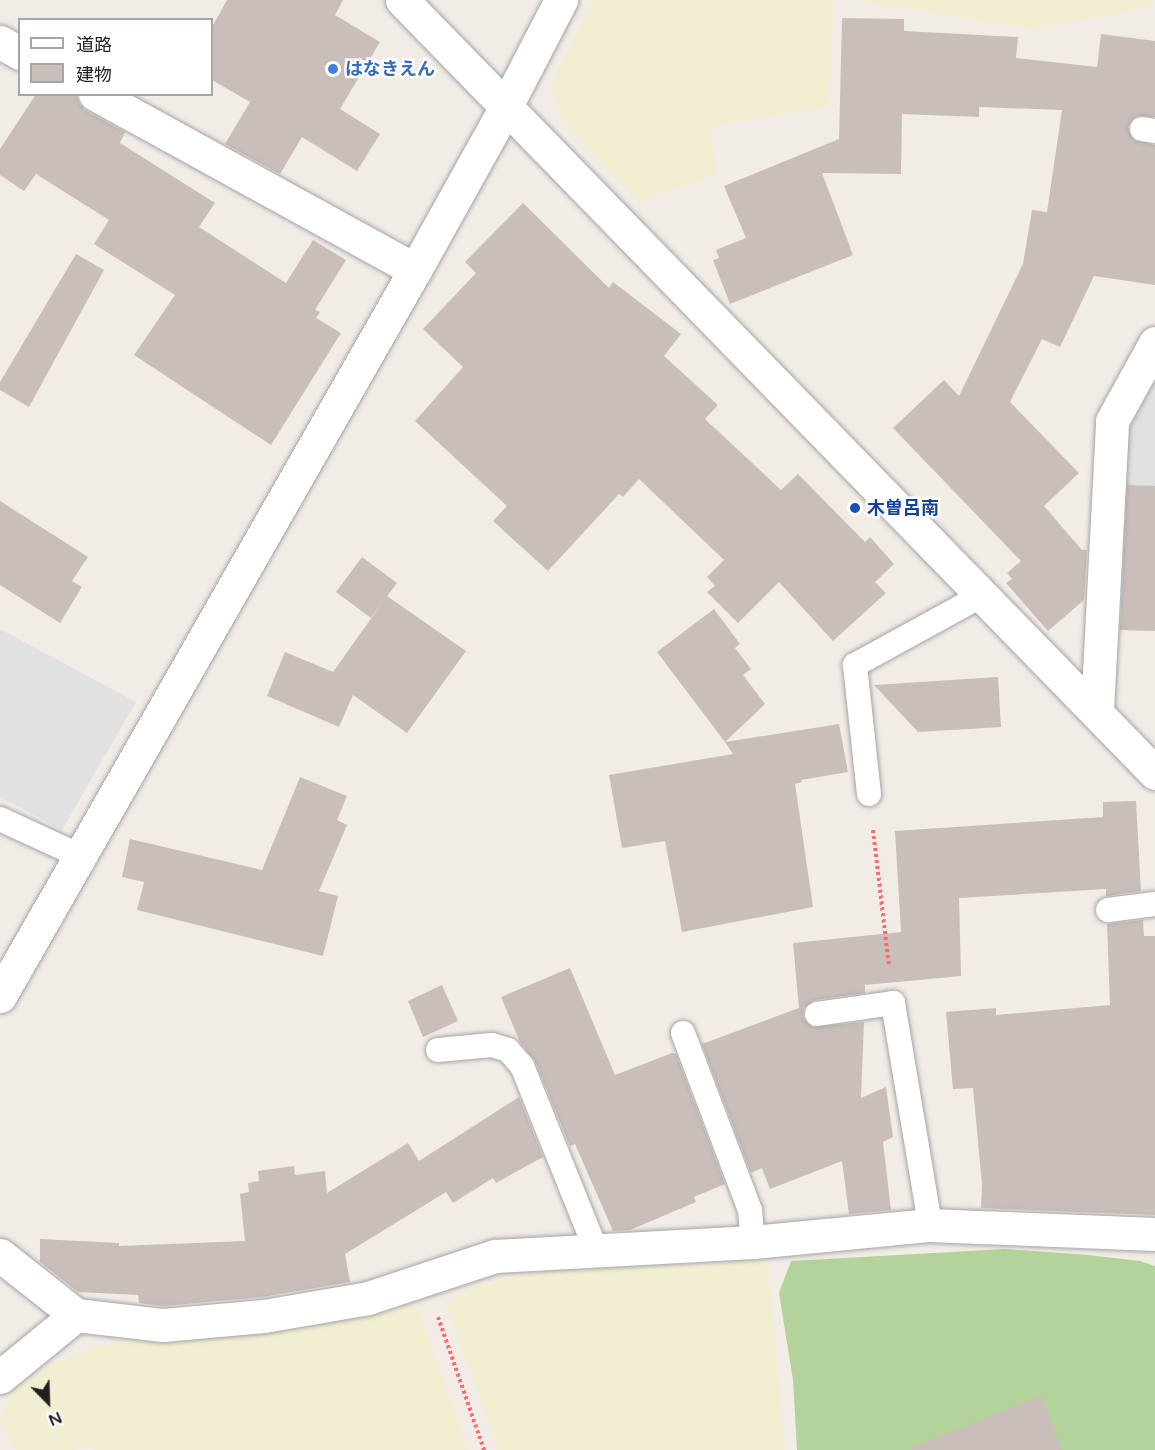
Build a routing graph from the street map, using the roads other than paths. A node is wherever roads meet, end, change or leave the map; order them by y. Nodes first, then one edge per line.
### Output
1 (402, 0) edge
2 (561, 0) edge
3 (0, 42) edge
4 (18, 52) edge
5 (99, 96) edge
6 (505, 108) junction
7 (415, 270) junction
8 (1155, 343) edge
9 (984, 594) junction
10 (1097, 711) junction
11 (1155, 773) edge
12 (869, 794) road end
13 (0, 819) edge
14 (80, 856) junction
15 (1155, 904) edge
16 (1108, 910) dead end
17 (4, 980) edge
18 (817, 1014) dead end
19 (683, 1033) dead end
20 (438, 1050) dead end
21 (930, 1225) junction
22 (1155, 1234) edge
23 (753, 1242) junction
24 (596, 1250) junction
25 (0, 1255) edge
26 (76, 1315) junction
27 (0, 1377) edge

1 - 6 street
2 - 6 street
3 - 4 street
5 - 7 street
6 - 7 street
6 - 9 street
7 - 14 street
8 - 10 street
9 - 10 street
9 - 12 lane
10 - 11 street
13 - 14 lane
14 - 17 street
15 - 16 lane
18 - 21 lane
19 - 23 lane
20 - 24 lane
21 - 22 street
21 - 23 street
23 - 24 street
24 - 26 street
25 - 26 street
26 - 27 street

